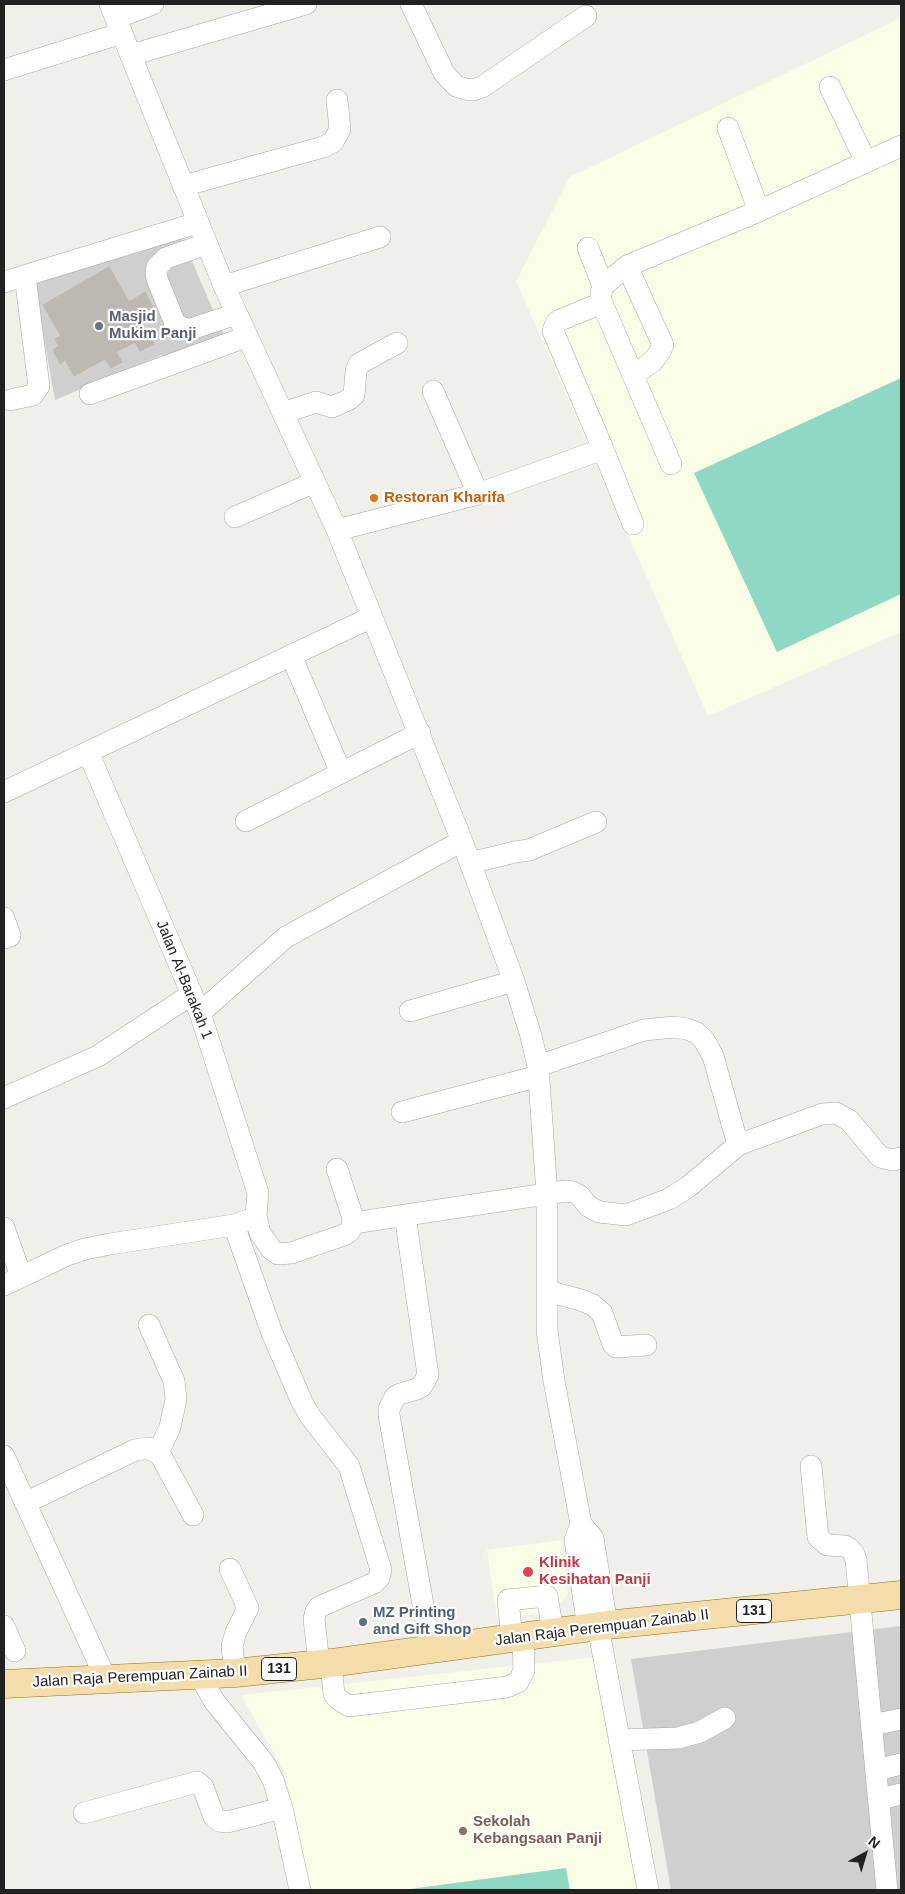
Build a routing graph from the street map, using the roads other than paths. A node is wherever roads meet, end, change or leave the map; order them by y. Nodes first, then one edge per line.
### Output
1 (153, 4) edge
2 (306, 4) edge
3 (411, 4) edge
4 (586, 16) dead end
5 (116, 18) edge
6 (131, 55) junction
7 (4, 70) edge
8 (830, 87) dead end
9 (338, 100) dead end
10 (728, 128) dead end
11 (901, 146) edge
12 (866, 162) junction
13 (183, 186) junction
14 (758, 211) junction
15 (198, 223) junction
16 (380, 237) dead end
17 (206, 244) junction
18 (588, 248) dead end
19 (627, 266) junction
20 (25, 276) junction
21 (4, 282) edge
22 (224, 286) junction
23 (603, 294) junction
24 (236, 314) junction
25 (246, 337) junction
26 (397, 343) dead end
27 (633, 375) junction
28 (434, 391) dead end
29 (90, 394) dead end
30 (10, 400) dead end
31 (283, 413) junction
32 (603, 449) junction
33 (671, 464) dead end
34 (315, 482) junction
35 (478, 494) junction
36 (235, 516) dead end
37 (633, 524) dead end
38 (337, 530) junction
39 (372, 617) junction
40 (291, 655) junction
41 (420, 733) junction
42 (88, 752) junction
43 (340, 773) junction
44 (4, 792) edge
45 (246, 821) dead end
46 (596, 822) dead end
47 (462, 841) junction
48 (470, 863) junction
49 (4, 918) edge
50 (4, 938) edge
51 (514, 980) junction
52 (196, 1004) junction
53 (410, 1011) dead end
54 (539, 1071) junction
55 (4, 1098) edge
56 (402, 1112) dead end
57 (738, 1145) junction
58 (901, 1158) edge
59 (337, 1169) dead end
60 (547, 1194) junction
61 (256, 1214) junction
62 (405, 1215) junction
63 (354, 1223) junction
64 (234, 1225) junction
65 (4, 1228) edge
66 (13, 1281) edge
67 (547, 1291) junction
68 (149, 1325) dead end
69 (646, 1345) dead end
70 (158, 1453) junction
71 (4, 1456) edge
72 (811, 1466) dead end
73 (25, 1503) junction
74 (193, 1515) dead end
75 (230, 1569) dead end
76 (901, 1595) edge
77 (859, 1600) junction
78 (4, 1626) edge
79 (598, 1626) junction
80 (553, 1632) junction
81 (517, 1638) junction
82 (431, 1649) junction
83 (15, 1652) dead end
84 (325, 1664) junction
85 (235, 1673) junction
86 (204, 1675) junction
87 (106, 1680) junction
88 (4, 1684) edge
89 (726, 1718) dead end
90 (901, 1719) edge
91 (872, 1725) junction
92 (619, 1740) junction
93 (901, 1764) edge
94 (876, 1770) junction
95 (901, 1794) edge
96 (879, 1799) junction
97 (282, 1808) junction
98 (84, 1813) dead end
99 (300, 1890) edge
100 (648, 1890) edge
101 (887, 1890) edge

1 - 5 street
2 - 6 street
3 - 4 street
5 - 6 street
5 - 7 street
6 - 13 street
8 - 12 street
9 - 13 street
10 - 14 street
11 - 12 street
12 - 14 street
13 - 15 street
14 - 19 street
15 - 17 street
15 - 20 street
16 - 22 street
17 - 22 street
17 - 24 street
18 - 23 street
19 - 23 street
19 - 27 street
20 - 21 street
20 - 30 street
22 - 24 street
23 - 27 street
23 - 32 street
24 - 25 street
25 - 29 street
25 - 31 street
26 - 31 street
27 - 33 street
28 - 35 street
31 - 34 street
32 - 35 street
32 - 37 street
34 - 36 street
34 - 38 street
35 - 38 street
38 - 39 street
39 - 40 street
39 - 41 street
40 - 42 street
40 - 43 street
41 - 43 street
41 - 47 street
42 - 44 street
42 - 52 street, Jalan Al-Barakah 1
43 - 45 street
46 - 48 street
47 - 48 street
47 - 52 street
48 - 51 street
49 - 50 street
51 - 53 street
51 - 54 street
52 - 55 street
52 - 61 street, Jalan Al-Barakah 1
54 - 56 street
54 - 57 street
54 - 60 street
57 - 58 street
57 - 60 street
59 - 63 street
60 - 62 street
60 - 67 street
61 - 63 street, Jalan Al-Barakah 1
61 - 64 street
62 - 63 street
62 - 82 street
64 - 66 street
64 - 84 street
65 - 66 street
67 - 69 street
67 - 79 street
68 - 70 street
70 - 73 street
70 - 74 street
71 - 73 street
72 - 77 street
73 - 87 street
75 - 85 street
76 - 77 main road, Jalan Raja Perempuan Zainab II / 131
77 - 79 main road, Jalan Raja Perempuan Zainab II / 131
77 - 91 street
78 - 83 street
79 - 80 main road, Jalan Raja Perempuan Zainab II / 131
79 - 92 street
80 - 81 main road, Jalan Raja Perempuan Zainab II / 131
80 - 81 street
81 - 82 main road, Jalan Raja Perempuan Zainab II / 131
81 - 84 street
82 - 84 main road, Jalan Raja Perempuan Zainab II / 131
84 - 85 main road, Jalan Raja Perempuan Zainab II / 131
85 - 86 main road, Jalan Raja Perempuan Zainab II / 131
86 - 87 main road, Jalan Raja Perempuan Zainab II / 131
86 - 97 street
87 - 88 main road, Jalan Raja Perempuan Zainab II / 131
89 - 92 street
90 - 91 street
91 - 94 street
92 - 100 street
93 - 94 street
94 - 96 street
95 - 96 street
96 - 101 street
97 - 98 street
97 - 99 street

